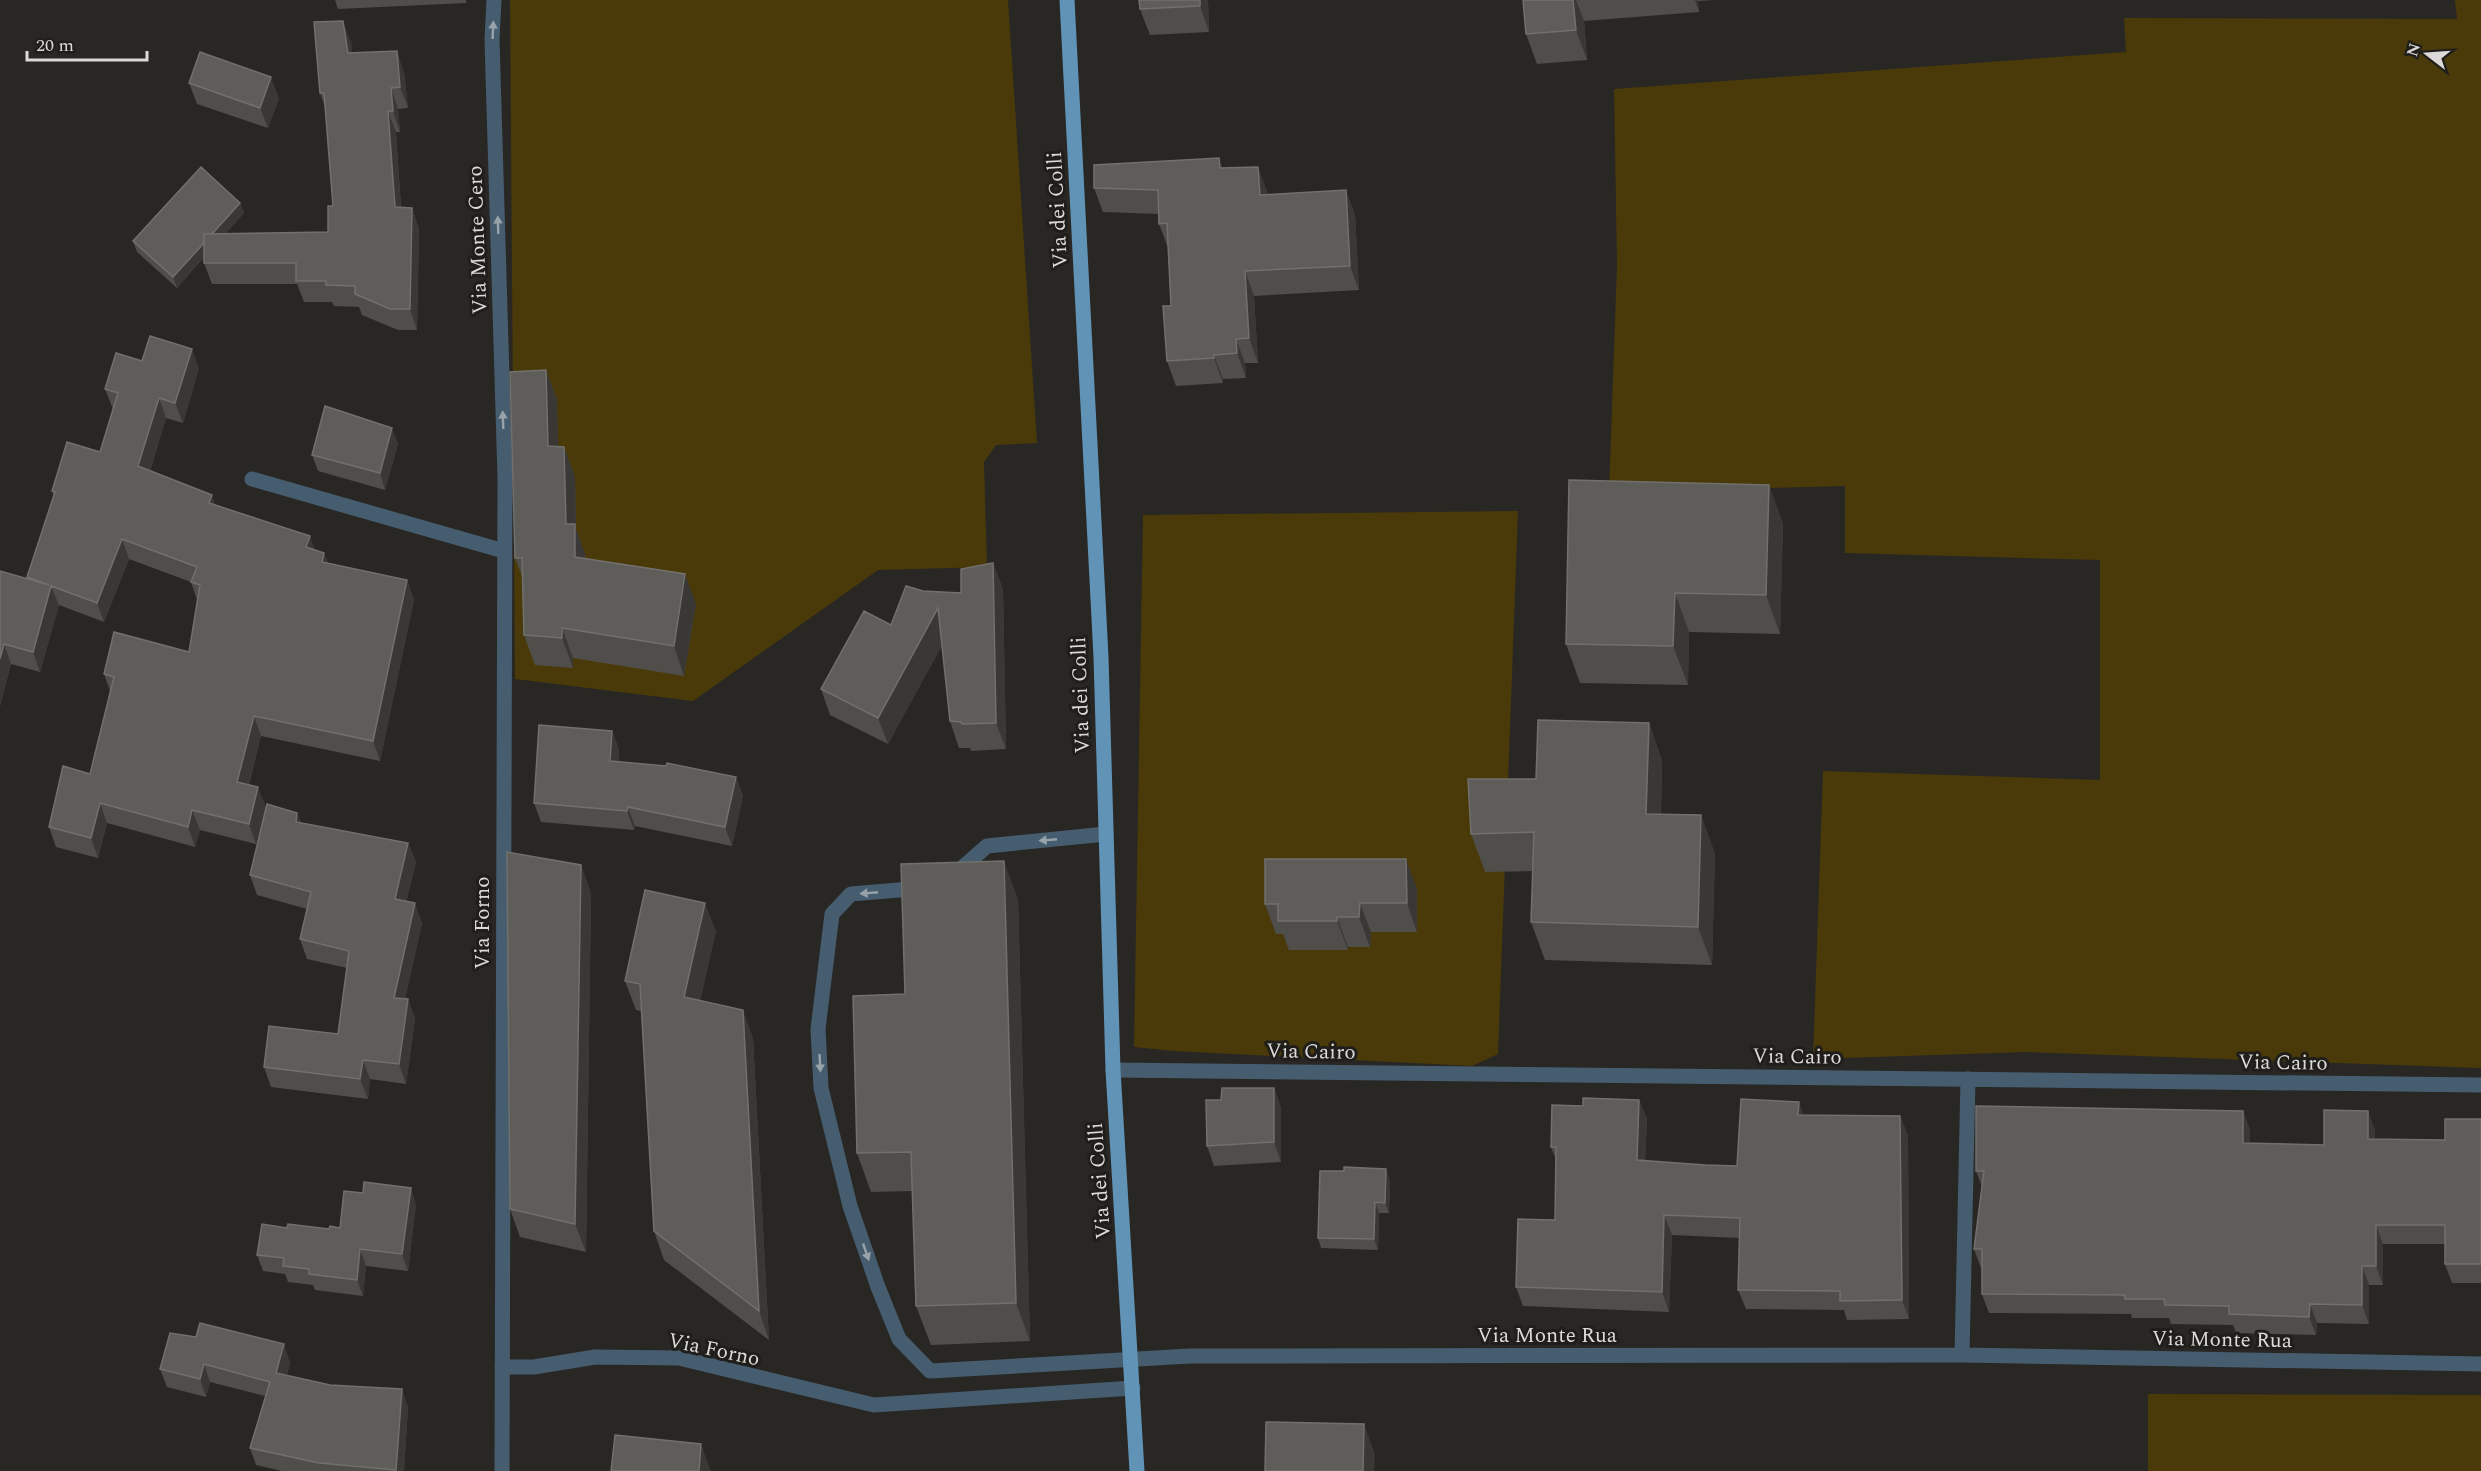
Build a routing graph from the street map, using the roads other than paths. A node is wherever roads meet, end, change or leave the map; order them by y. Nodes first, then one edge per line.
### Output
1 (494, 0) edge
2 (1067, 0) edge
3 (505, 478) joint
4 (252, 479) dead end
5 (504, 551) junction
6 (1106, 834) junction
7 (1113, 1070) junction
8 (1968, 1079) junction
9 (2481, 1085) edge
10 (1962, 1355) junction
11 (1132, 1358) junction
12 (2481, 1364) edge
13 (502, 1367) junction
14 (1133, 1388) junction
15 (502, 1471) edge
16 (1137, 1471) edge

3 -> 1 street, Via Monte Cero
2 - 6 main road, Via dei Colli
3 - 5 street, Via Forno
4 - 5 street
5 - 13 street, Via Forno
6 - 7 main road, Via dei Colli
6 -> 11 street, Via Monte Rua
7 - 8 street, Via Cairo
7 - 11 main road, Via dei Colli
8 - 9 street, Via Cairo
8 - 10 street
10 - 11 street, Via Monte Rua
10 - 12 street, Via Monte Rua
11 - 14 main road, Via dei Colli
13 - 14 street, Via Forno
13 - 15 street, Via Forno
14 - 16 main road, Via dei Colli

